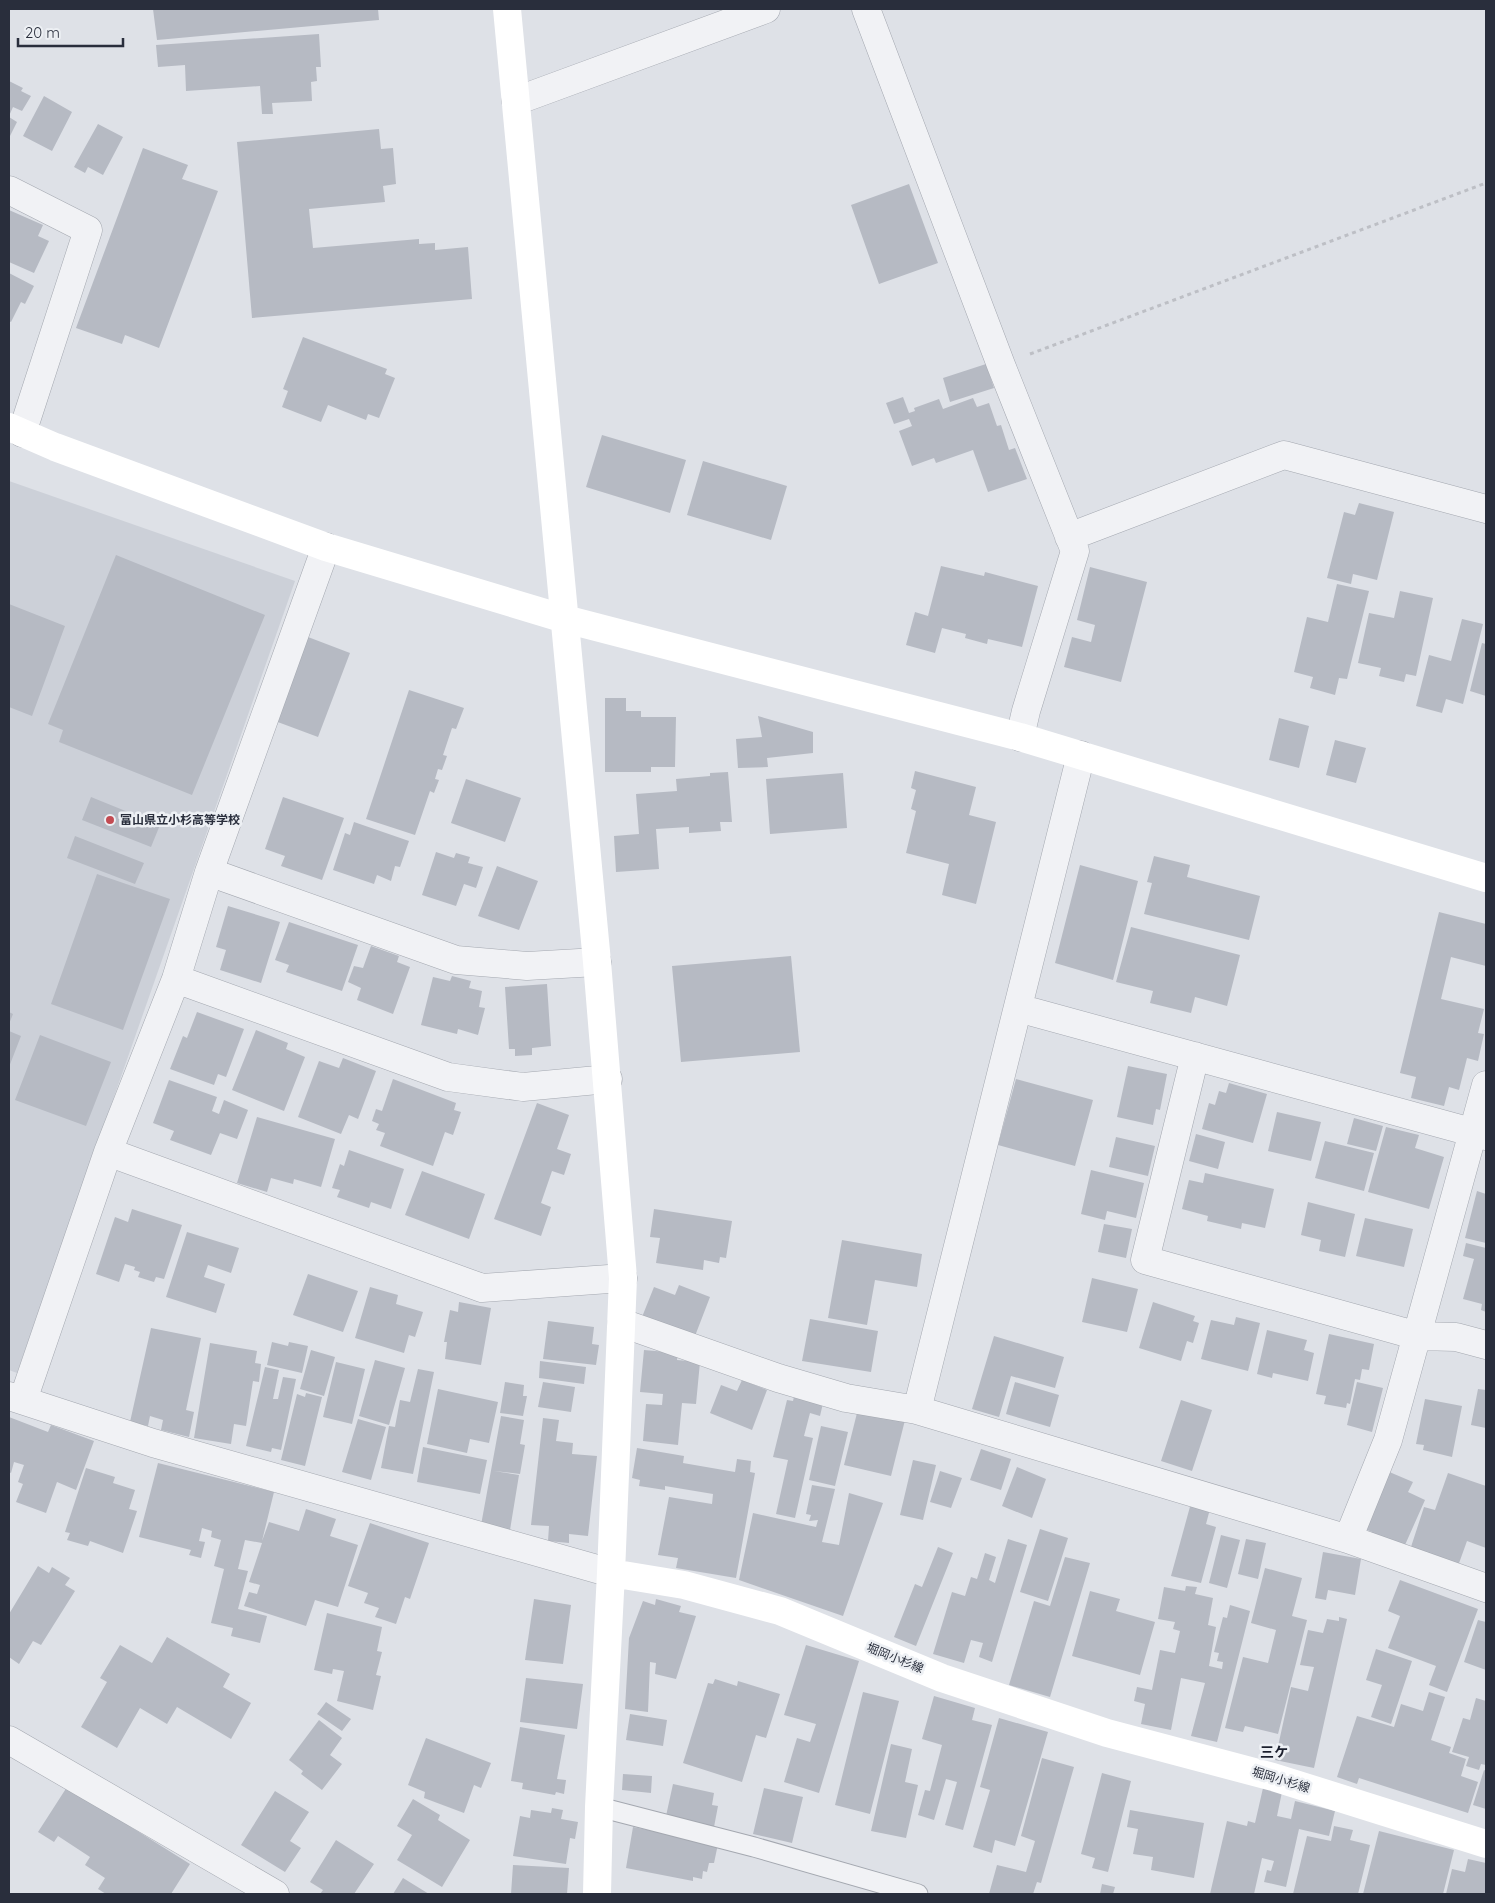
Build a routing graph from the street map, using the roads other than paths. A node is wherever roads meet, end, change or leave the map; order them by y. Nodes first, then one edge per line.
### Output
1 (507, 9) edge
2 (766, 9) edge
3 (866, 9) edge
4 (516, 102) junction
5 (9, 190) edge
6 (16, 430) edge
7 (1486, 509) edge
8 (1069, 537) junction
9 (326, 547) junction
10 (565, 619) junction
11 (1020, 737) junction
12 (1081, 755) junction
13 (208, 872) junction
14 (1486, 878) edge
15 (597, 962) junction
16 (176, 979) junction
17 (1018, 1008) junction
18 (1195, 1056) junction
19 (608, 1079) junction
20 (1486, 1085) edge
21 (1479, 1134) edge
22 (108, 1152) junction
23 (623, 1278) junction
24 (622, 1323) junction
25 (1418, 1336) junction
26 (1486, 1345) edge
27 (16, 1398) edge
28 (917, 1410) junction
29 (1348, 1539) junction
30 (611, 1573) junction
31 (1486, 1588) edge
32 (9, 1740) edge
33 (599, 1808) junction
34 (1486, 1844) edge
35 (274, 1894) edge
36 (597, 1894) edge
37 (918, 1894) edge

1 - 4 street
2 - 4 street
3 - 8 street
4 - 10 street
5 - 6 street
6 - 9 street
7 - 8 street
8 - 11 street
9 - 10 street
9 - 13 street
10 - 11 street
10 - 15 street
11 - 12 street
12 - 14 street
12 - 17 street
13 - 15 street
13 - 16 street
15 - 19 street
16 - 19 street
16 - 22 street
17 - 18 street
17 - 28 street
18 - 21 street
18 - 25 street
19 - 23 street
20 - 21 street
21 - 25 street
22 - 23 street
22 - 27 street
23 - 24 street
24 - 28 street
24 - 30 street
25 - 26 street
25 - 29 street
27 - 30 street
28 - 29 street
29 - 31 street
30 - 33 street
30 - 34 street, 堀岡小杉線
32 - 35 street
33 - 36 street
33 - 37 lane

